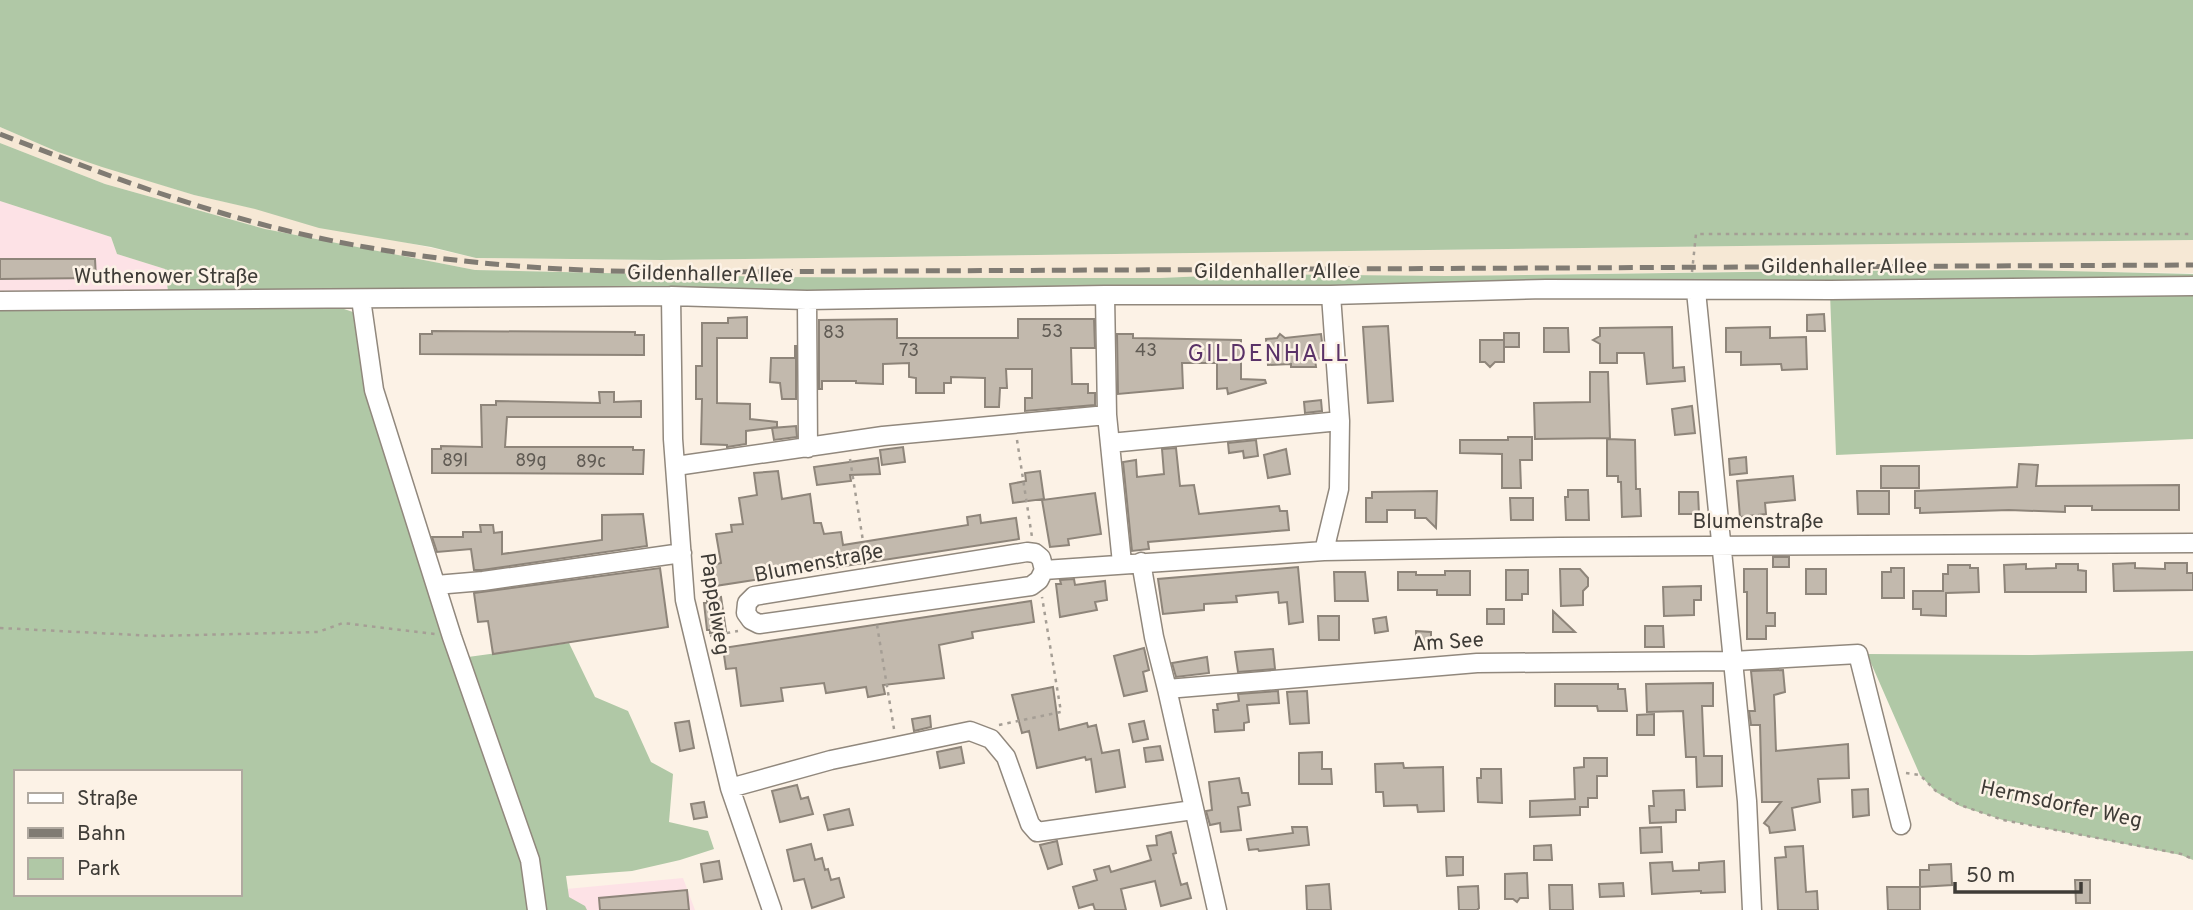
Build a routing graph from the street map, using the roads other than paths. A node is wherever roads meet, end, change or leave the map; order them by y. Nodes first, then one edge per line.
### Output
1 (2193, 286) edge
2 (1696, 291) junction
3 (1105, 295) junction
4 (1331, 295) junction
5 (671, 296) junction
6 (332, 299) joint
7 (361, 299) junction
8 (807, 300) junction
9 (0, 301) edge
10 (1107, 415) junction
11 (1340, 421) junction
12 (1110, 443) junction
13 (808, 448) junction
14 (676, 466) junction
15 (2193, 543) edge
16 (1723, 545) junction
17 (1324, 551) junction
18 (682, 552) junction
19 (1141, 562) junction
20 (1122, 563) junction
21 (1042, 575) junction
22 (436, 585) junction
23 (1733, 661) junction
24 (1167, 689) junction
25 (730, 788) junction
26 (1194, 810) junction
27 (1901, 825) dead end
28 (537, 910) edge
29 (772, 910) edge
30 (1217, 910) edge
31 (1752, 910) edge

1 - 2 street, Gildenhaller Allee
2 - 4 street, Gildenhaller Allee
2 - 16 street
3 - 4 street, Gildenhaller Allee
3 - 8 street, Gildenhaller Allee
3 - 10 street
4 - 11 street
5 - 7 street, Gildenhaller Allee
5 - 8 street, Gildenhaller Allee
5 - 14 street, Pappelweg
6 - 7 street, Gildenhaller Allee
6 - 9 street, Wuthenower Straße
7 - 22 street
8 - 13 street
10 - 12 street
10 - 13 street
11 - 12 street
11 - 17 street
12 - 20 street
13 - 14 street
14 - 18 street, Pappelweg
15 - 16 street, Blumenstraße
16 - 17 street, Blumenstraße
16 - 23 street
17 - 19 street, Blumenstraße
18 - 22 street
18 - 25 street, Pappelweg
19 - 20 street, Blumenstraße
19 - 24 street
20 - 21 street, Blumenstraße
21 - 21 street, Blumenstraße
22 - 28 street
23 - 24 street, Am See
23 - 27 street, Am See
23 - 31 street
24 - 26 street
25 - 26 street
25 - 29 street, Pappelweg
26 - 30 street

